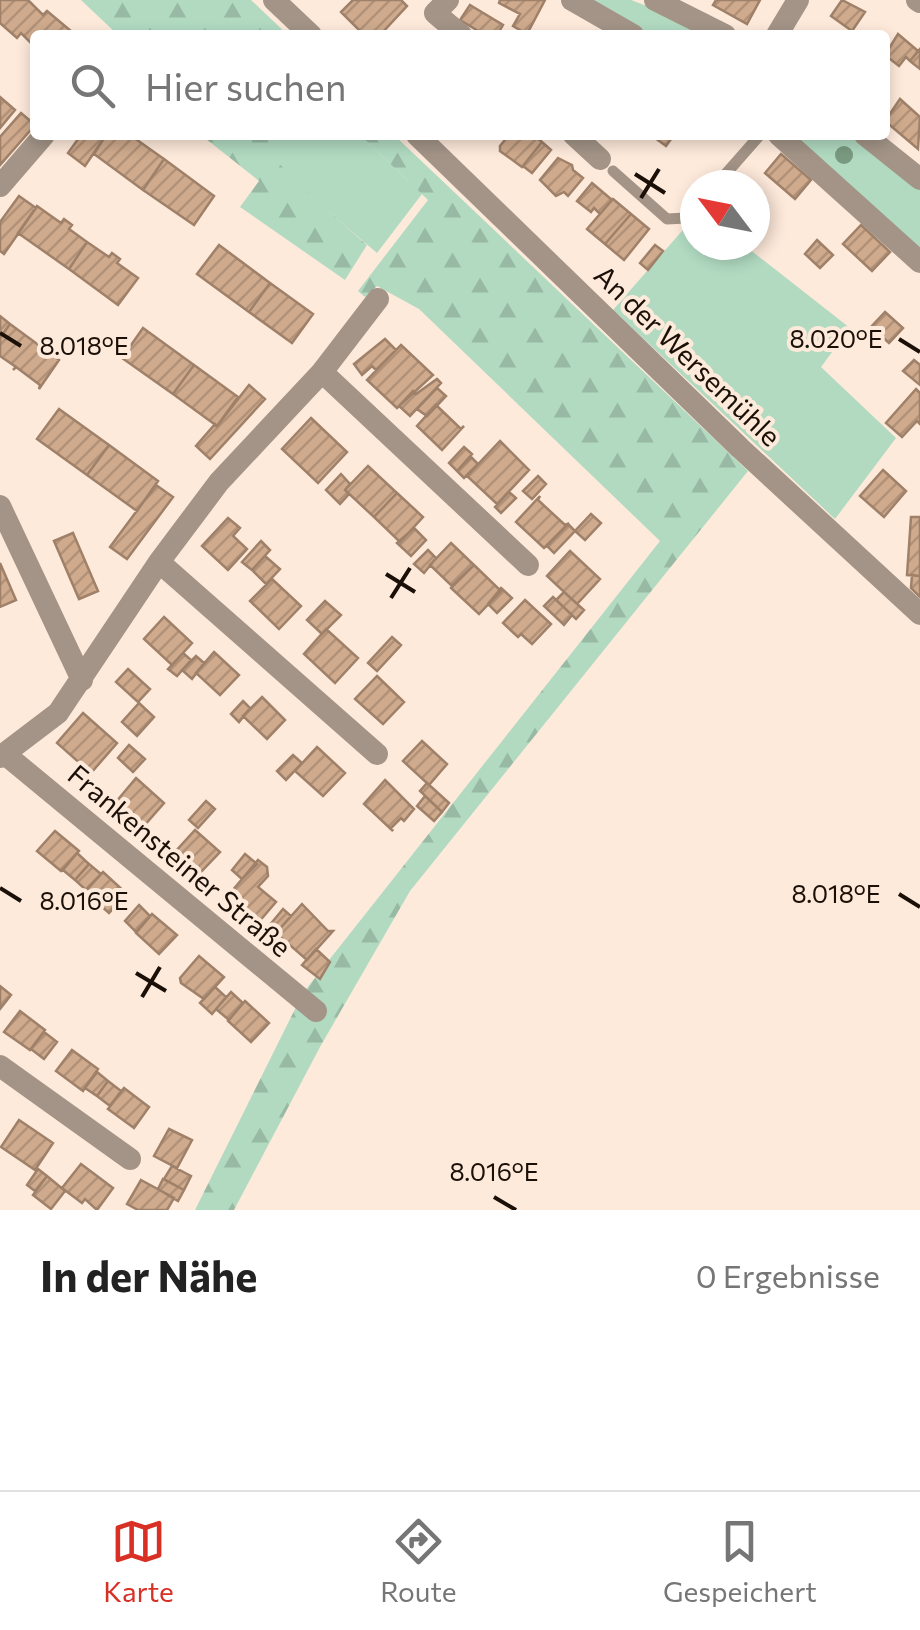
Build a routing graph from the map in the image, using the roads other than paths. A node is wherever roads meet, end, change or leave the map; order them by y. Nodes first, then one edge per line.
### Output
1 (274, 0) edge
2 (448, 0) edge
3 (572, 0) edge
4 (656, 0) edge
5 (798, 0) edge
6 (306, 30) edge
7 (455, 30) edge
8 (624, 30) edge
9 (715, 30) edge
10 (780, 30) edge
11 (40, 140) edge
12 (423, 140) edge
13 (580, 140) edge
14 (756, 140) edge
15 (784, 140) edge
16 (871, 140) edge
17 (607, 165) joint
18 (729, 170) edge
19 (920, 179) edge
20 (0, 186) edge
21 (680, 218) edge
22 (920, 262) edge
23 (378, 299) dead end
24 (322, 372) junction
25 (0, 506) edge
26 (159, 562) junction
27 (528, 564) dead end
28 (920, 614) edge
29 (82, 680) junction
30 (377, 754) dead end
31 (3, 756) edge
32 (316, 1011) dead end
33 (0, 1066) edge
34 (130, 1159) dead end

1 - 6 street
2 - 7 street
3 - 8 street
4 - 9 street
5 - 10 street
11 - 20 street
12 - 28 street, An der Wersemühle
13 - 17 street
14 - 18 lane
15 - 22 street
16 - 19 street
17 - 21 lane
23 - 24 street
24 - 26 street
24 - 27 street
25 - 29 street
26 - 29 street
26 - 30 street
29 - 31 street
31 - 32 street, Frankensteiner Straße
33 - 34 street

